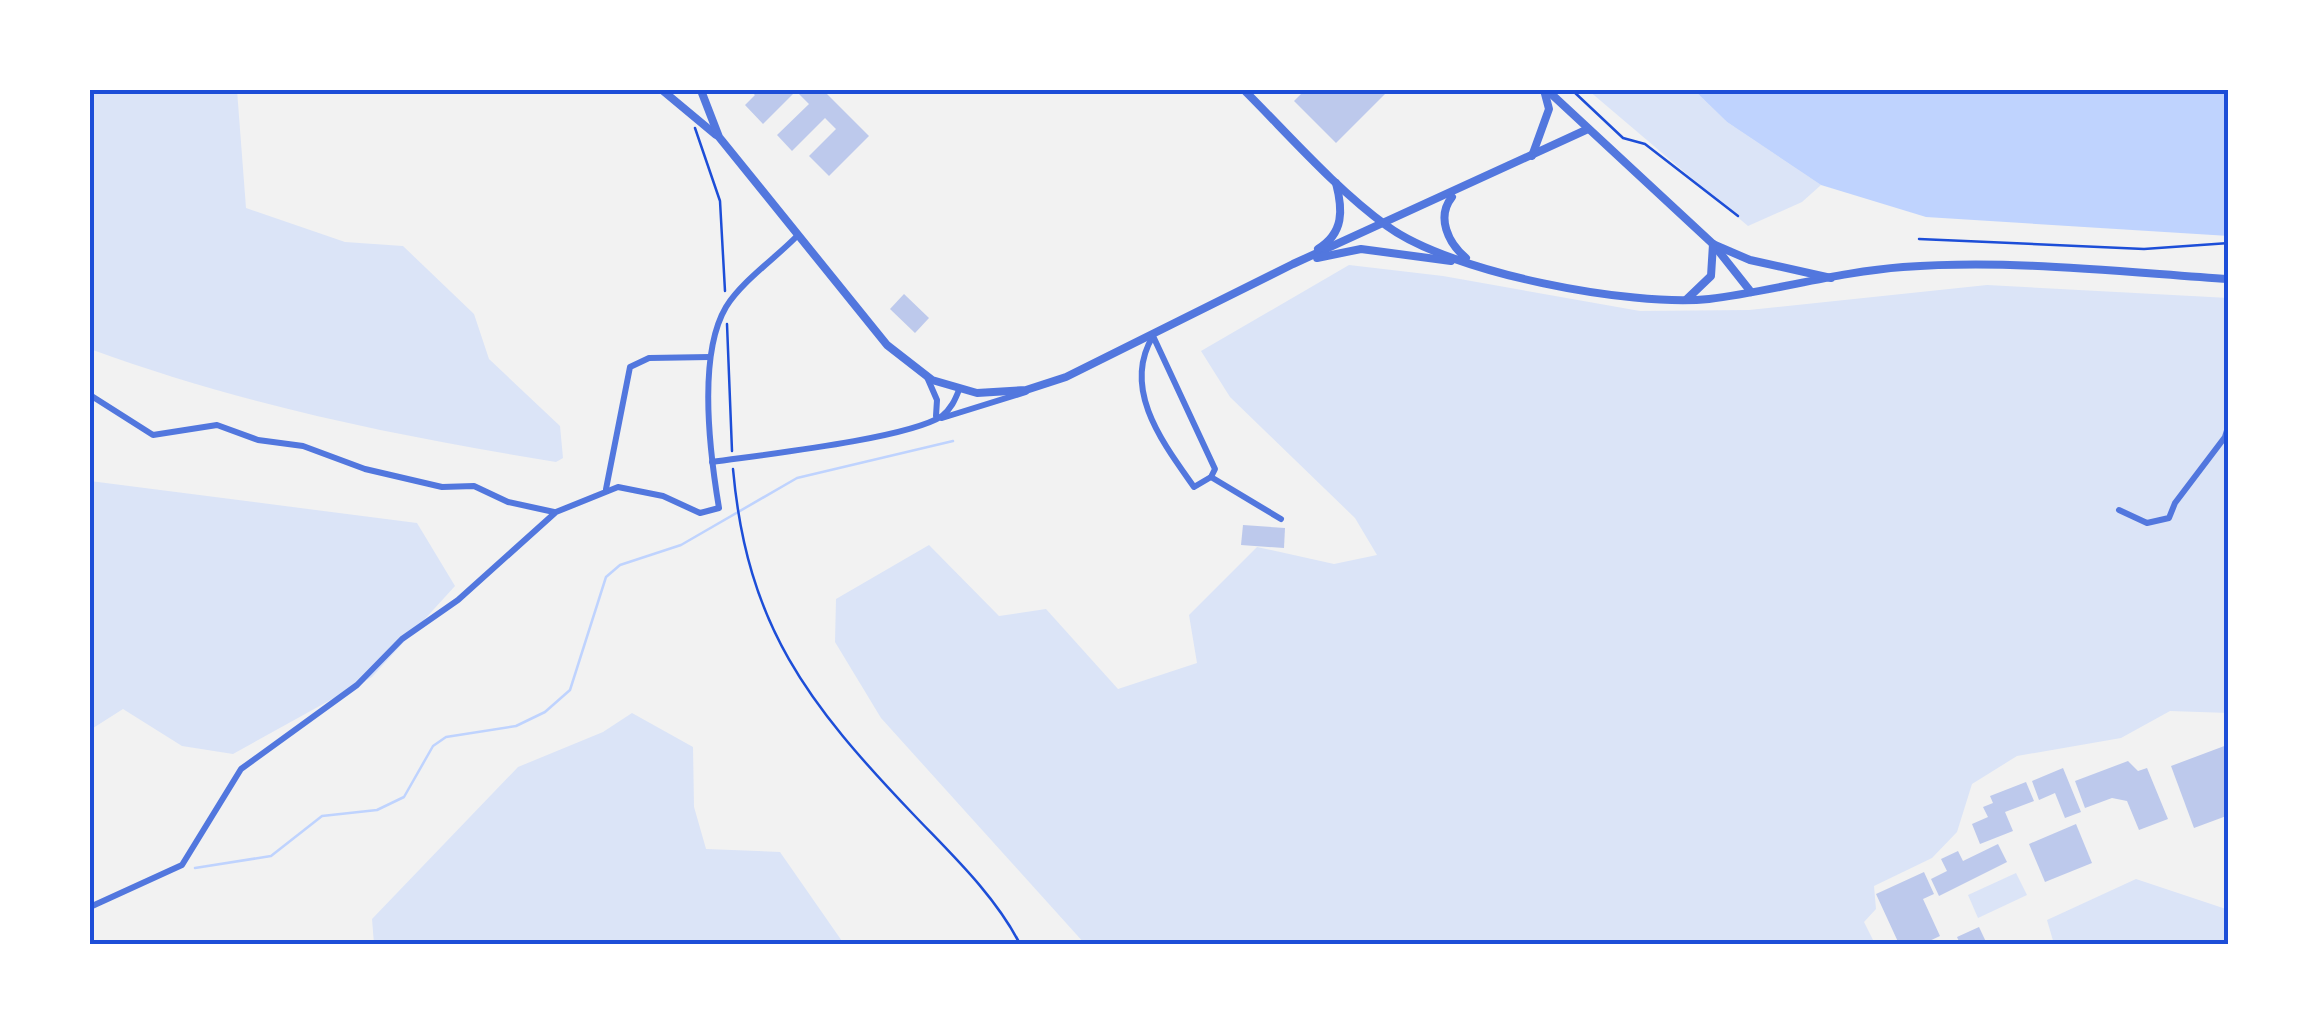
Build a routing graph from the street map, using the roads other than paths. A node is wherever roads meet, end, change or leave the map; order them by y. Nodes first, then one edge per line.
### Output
1 (662, 90) edge
2 (681, 90) edge
3 (712, 90) edge
4 (1244, 90) edge
5 (1546, 90) edge
6 (702, 93) junction
7 (1588, 130) junction
8 (719, 137) junction
9 (1532, 156) junction
10 (1335, 180) junction
11 (1459, 190) junction
12 (1386, 225) junction
13 (798, 235) junction
14 (1712, 244) junction
15 (1293, 264) junction
16 (1480, 266) junction
17 (1835, 278) junction
18 (2229, 279) edge
19 (1751, 292) junction
20 (1686, 300) junction
21 (1153, 336) junction
22 (710, 357) junction
23 (926, 376) junction
24 (1066, 377) junction
25 (960, 390) junction
26 (90, 396) edge
27 (932, 421) junction
28 (2229, 424) edge
29 (712, 462) junction
30 (1211, 477) junction
31 (606, 489) junction
32 (2119, 510) dead end
33 (556, 512) junction
34 (1280, 519) dead end
35 (90, 907) edge

1 - 8 street
2 - 6 street
3 - 6 street
4 - 10 street
5 - 7 street
5 - 9 street
6 - 8 street
7 - 9 street
7 - 14 street
8 - 13 street
9 - 11 street
10 - 12 street
10 - 15 street
11 - 12 street
11 - 16 street
12 - 15 street
12 - 16 street
13 - 22 street
13 - 23 street
14 - 17 street
14 - 19 street
14 - 20 street
15 - 16 street
15 - 21 street
16 - 20 street
17 - 18 street
17 - 19 street
19 - 20 street
21 - 24 street
21 - 30 street
21 - 30 street
22 - 29 street
22 - 31 street
23 - 25 street
23 - 27 street
24 - 25 street
24 - 27 street
25 - 27 street
26 - 33 street
27 - 29 street
28 - 32 street
29 - 31 street
30 - 34 street
31 - 33 street
33 - 35 street

